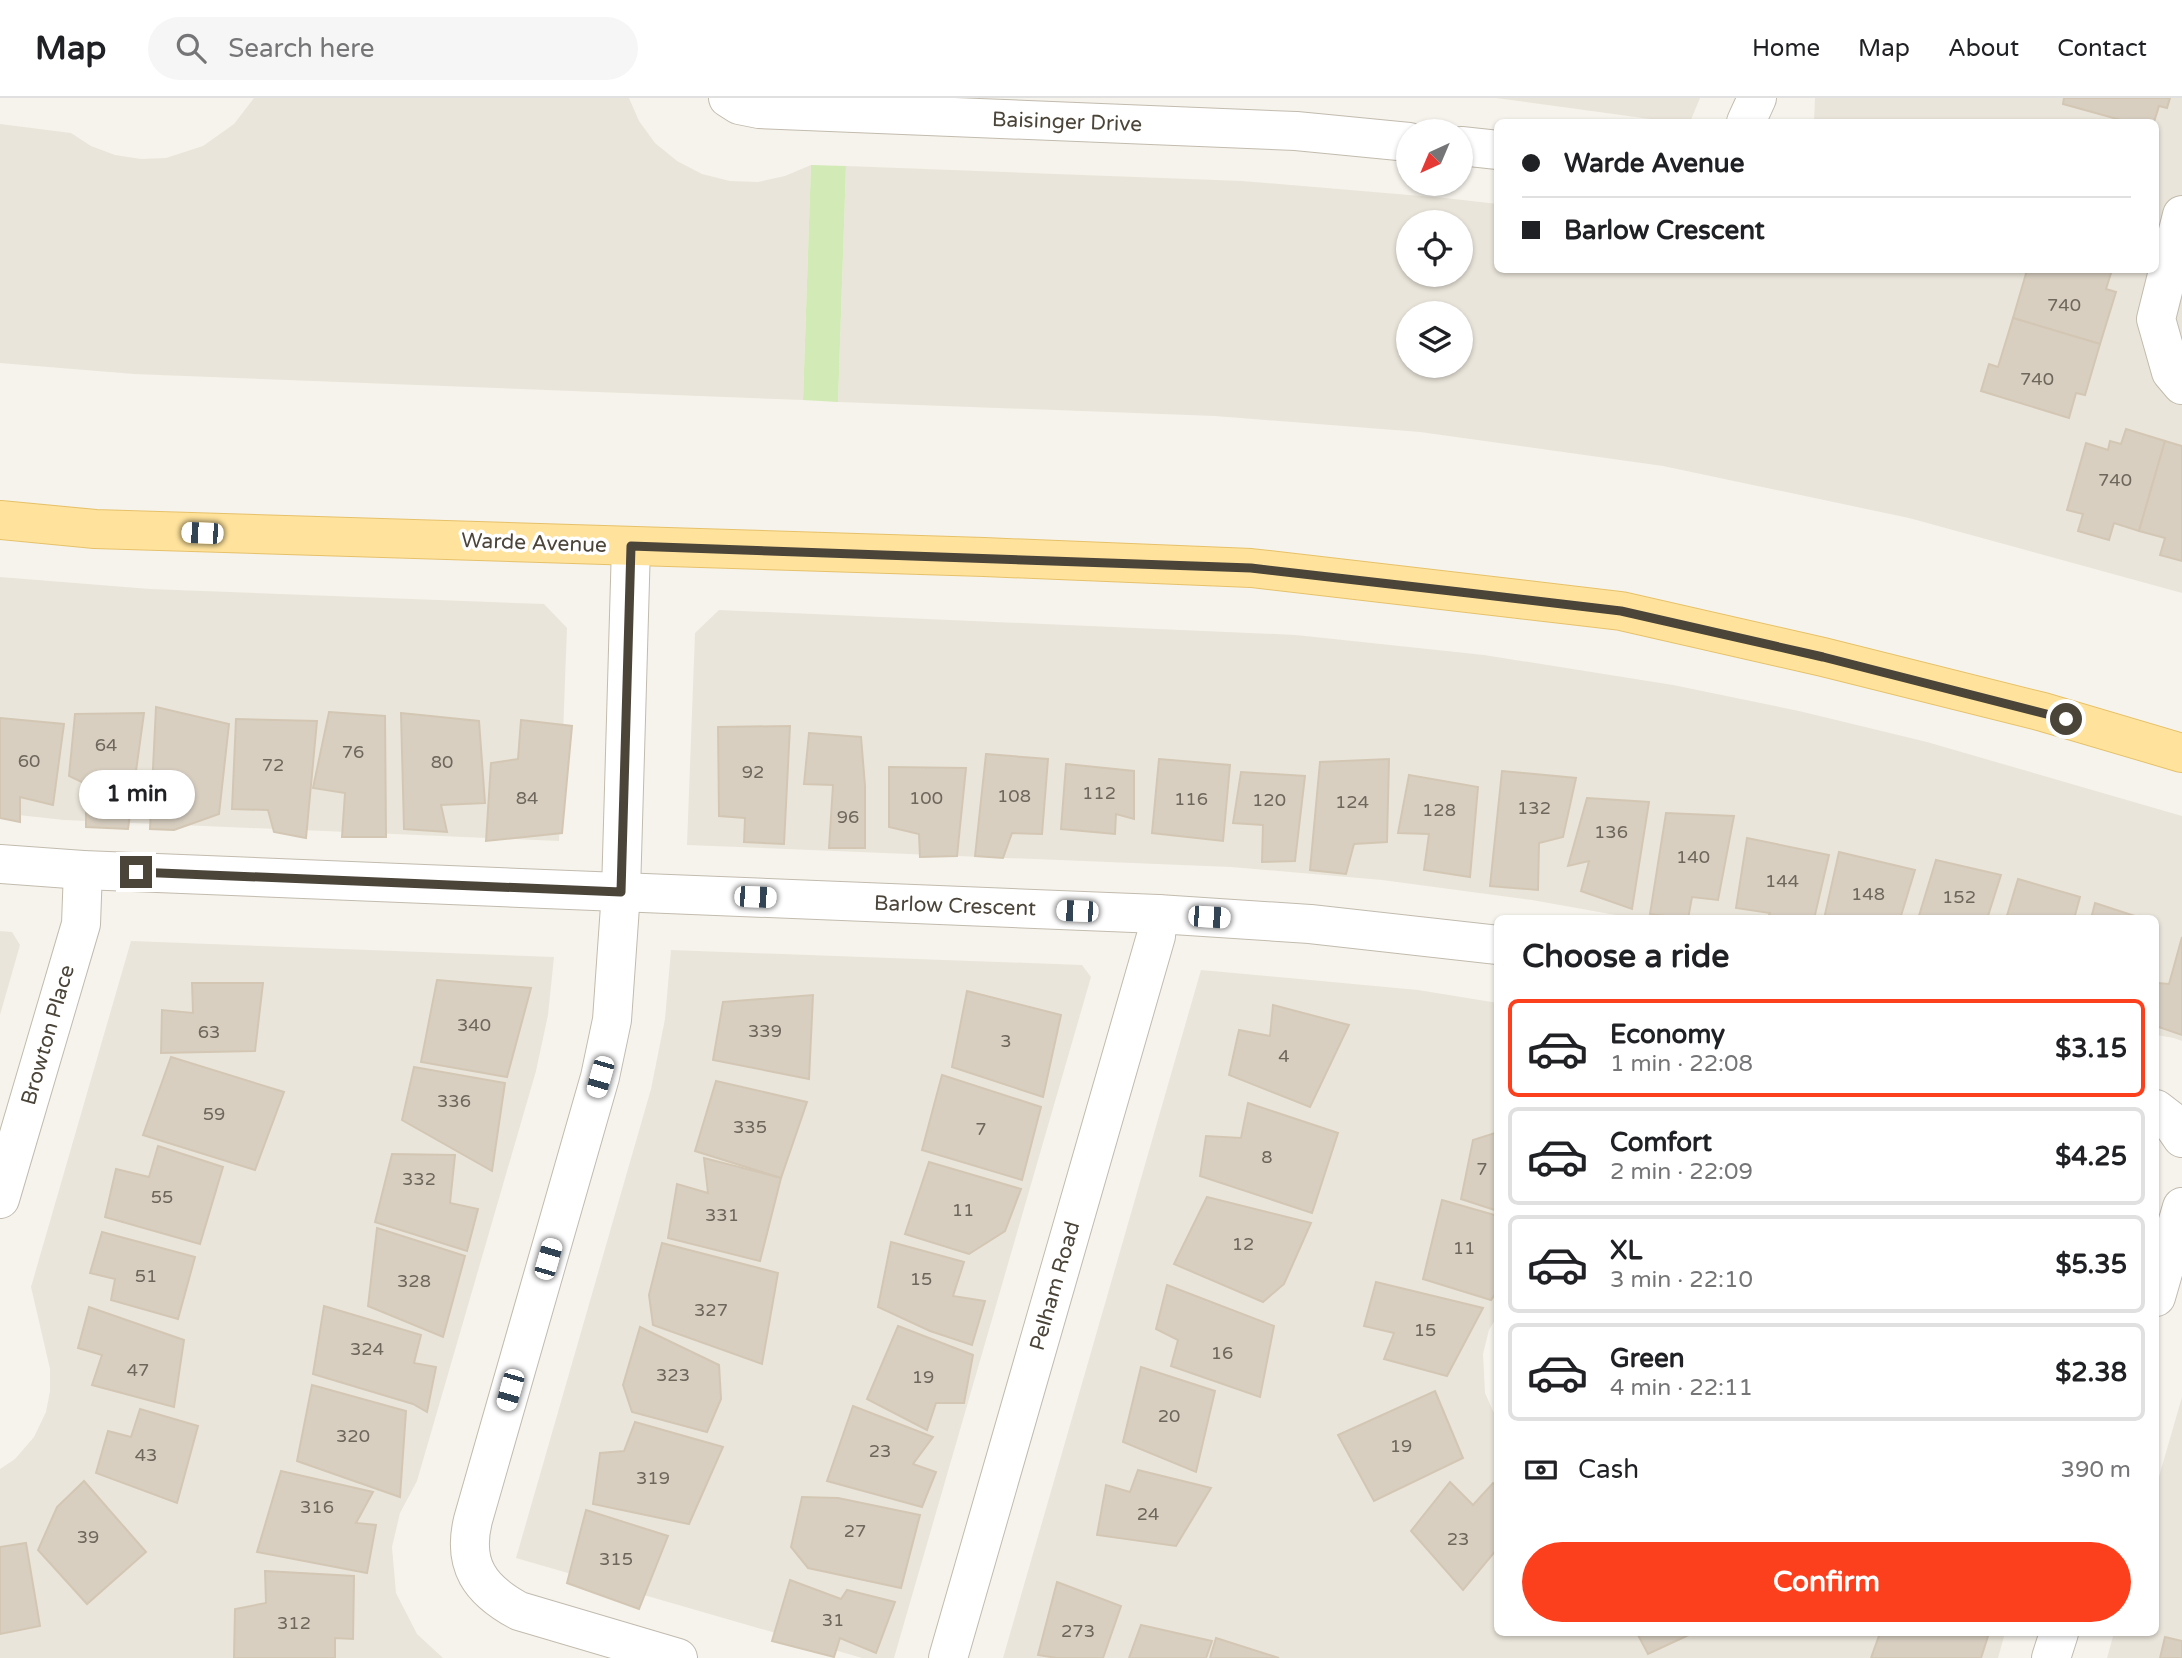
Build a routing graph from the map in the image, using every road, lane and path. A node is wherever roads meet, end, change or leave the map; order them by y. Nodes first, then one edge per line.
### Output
1 (728, 98) edge
2 (1757, 98) edge
3 (1747, 119) edge
4 (1396, 141) edge
5 (1474, 147) edge
6 (1494, 150) edge
7 (2182, 215) edge
8 (2182, 385) edge
9 (0, 520) edge
10 (631, 546) junction
11 (2182, 753) edge
12 (0, 864) edge
13 (83, 870) junction
14 (621, 892) junction
15 (1158, 914) junction
16 (1494, 946) edge
17 (2159, 1112) edge
18 (2182, 1138) edge
19 (0, 1199) edge
20 (2182, 1207) edge
21 (2159, 1287) edge
22 (2058, 1636) edge
23 (677, 1658) edge
24 (948, 1658) edge
25 (2052, 1658) edge

1 - 4 street, Baisinger Drive
2 - 3 street
5 - 6 street
7 - 8 street
9 - 10 main road, Warde Avenue
10 - 11 main road, Warde Avenue
10 - 14 street
12 - 13 street, Barlow Crescent
13 - 14 street, Barlow Crescent
13 - 19 street, Browton Place
14 - 15 street, Barlow Crescent
14 - 23 street
15 - 16 street, Barlow Crescent
15 - 24 street, Pelham Road
17 - 18 street
20 - 21 street
22 - 25 street

